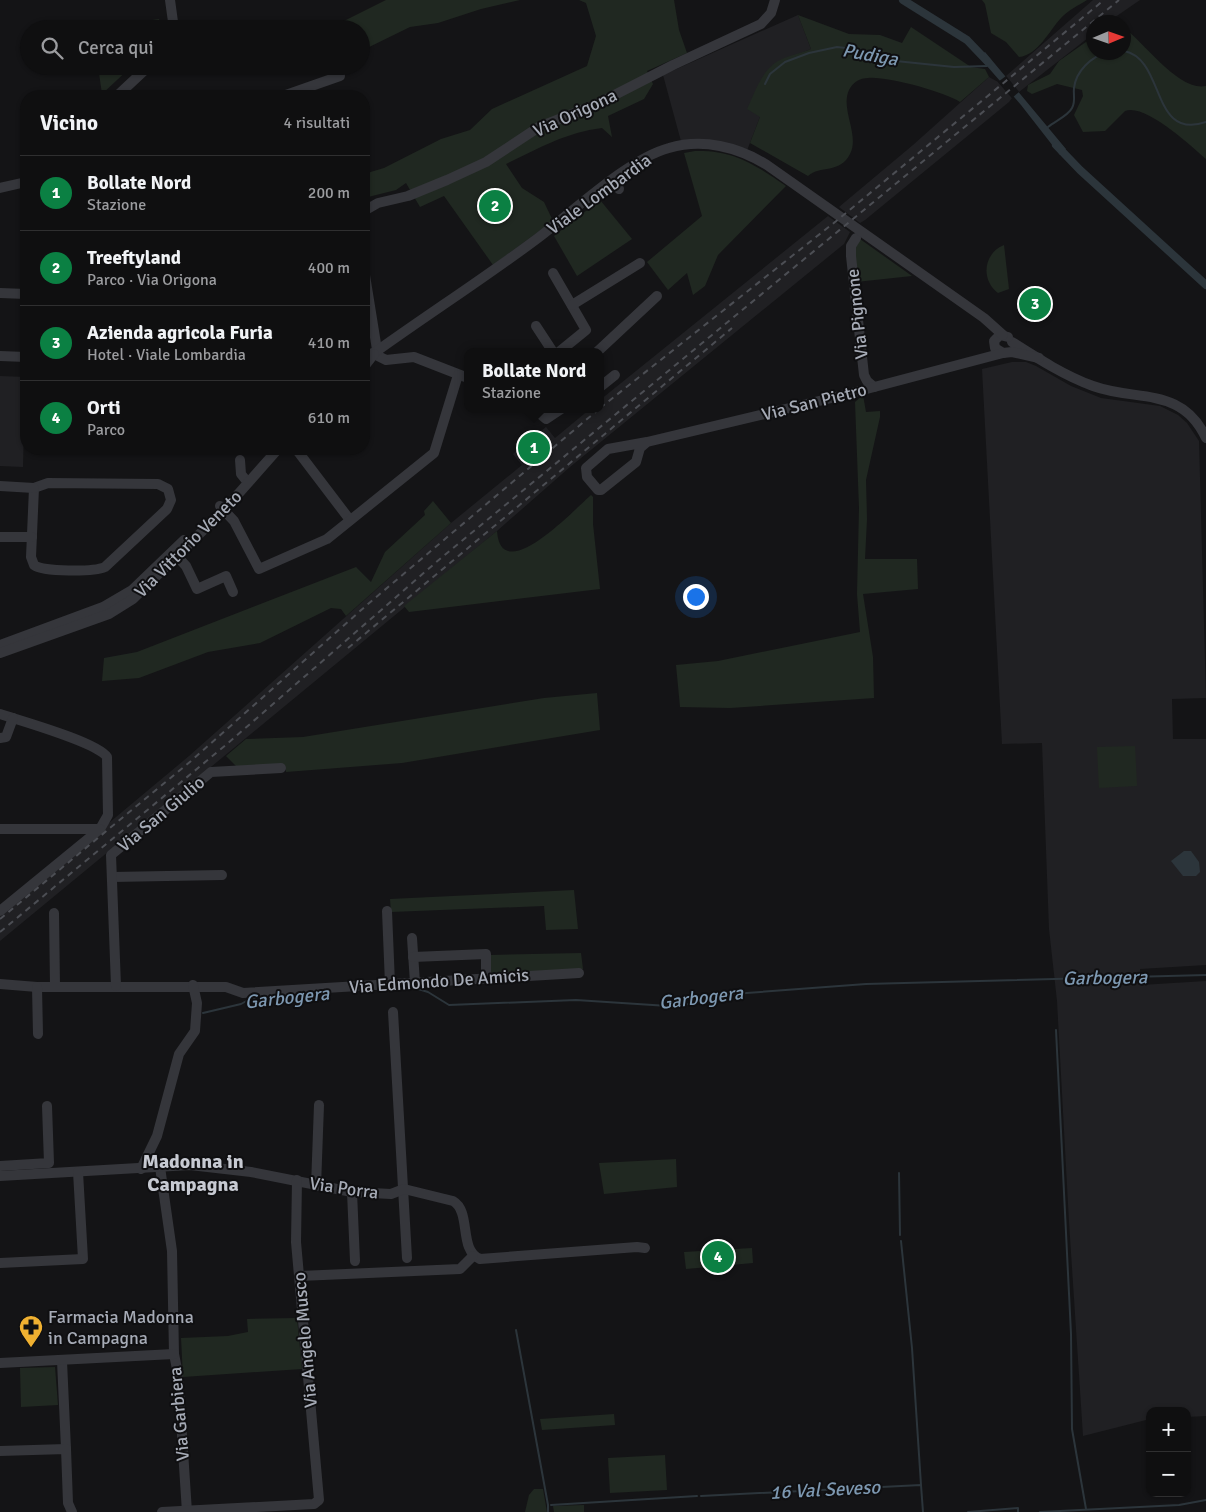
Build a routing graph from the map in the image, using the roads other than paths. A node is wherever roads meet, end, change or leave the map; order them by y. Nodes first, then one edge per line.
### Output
1 (170, 0) edge
2 (775, 0) edge
3 (173, 20) edge
4 (139, 75) edge
5 (340, 76) dead end
6 (123, 90) edge
7 (300, 90) edge
8 (613, 180) junction
9 (20, 183) edge
10 (0, 188) edge
11 (619, 189) dead end
12 (370, 208) edge
13 (856, 238) dead end
14 (640, 263) dead end
15 (552, 273) dead end
16 (0, 293) edge
17 (20, 294) edge
18 (656, 296) dead end
19 (572, 305) junction
20 (370, 310) edge
21 (536, 326) dead end
22 (997, 340) junction
23 (1012, 342) junction
24 (550, 348) edge
25 (564, 348) edge
26 (603, 348) edge
27 (376, 351) junction
28 (1005, 352) junction
29 (370, 354) edge
30 (0, 356) edge
31 (20, 357) edge
32 (1039, 358) junction
33 (370, 359) edge
34 (980, 360) junction
35 (615, 375) dead end
36 (463, 377) edge
37 (604, 384) edge
38 (874, 387) junction
39 (539, 413) edge
40 (555, 413) edge
41 (1206, 438) edge
42 (647, 442) junction
43 (265, 455) edge
44 (272, 455) edge
45 (301, 455) edge
46 (240, 460) dead end
47 (245, 479) junction
48 (0, 486) edge
49 (34, 488) junction
50 (222, 508) junction
51 (350, 520) junction
52 (0, 536) edge
53 (32, 537) junction
54 (175, 553) junction
55 (233, 592) dead end
56 (0, 644) edge
57 (0, 653) edge
58 (0, 714) edge
59 (13, 718) junction
60 (0, 738) edge
61 (281, 768) dead end
62 (0, 829) edge
63 (100, 829) junction
64 (222, 875) dead end
65 (112, 877) junction
66 (0, 911) edge
67 (387, 912) dead end
68 (54, 913) dead end
69 (412, 938) dead end
70 (413, 957) junction
71 (579, 972) dead end
72 (486, 978) junction
73 (415, 983) junction
74 (0, 984) edge
75 (390, 984) junction
76 (192, 985) junction
77 (37, 986) junction
78 (54, 986) junction
79 (116, 986) junction
80 (393, 1012) dead end
81 (38, 1034) dead end
82 (319, 1105) dead end
83 (47, 1106) dead end
84 (0, 1166) edge
85 (160, 1167) junction
86 (141, 1169) junction
87 (78, 1172) junction
88 (0, 1176) edge
89 (297, 1180) junction
90 (316, 1186) junction
91 (404, 1189) junction
92 (352, 1192) junction
93 (645, 1248) dead end
94 (473, 1256) junction
95 (407, 1258) dead end
96 (355, 1261) dead end
97 (0, 1263) edge
98 (300, 1276) junction
99 (174, 1354) junction
100 (62, 1361) junction
101 (0, 1363) edge
102 (66, 1449) junction
103 (0, 1451) edge
104 (187, 1511) edge
105 (72, 1512) edge
106 (162, 1512) edge

1 - 3 street
2 - 12 street, Via Origona
4 - 6 street
5 - 7 street
8 - 11 street
8 - 22 street, Viale Lombardia
8 - 27 street, Viale Lombardia
9 - 10 street
13 - 38 street, Via Pignone
14 - 19 street
15 - 19 street
16 - 17 street
18 - 26 street
19 - 25 street
20 - 27 street
21 - 24 street
22 - 23 street
22 - 28 street
22 - 34 street
23 - 28 street
23 - 32 street
27 - 29 street
27 - 33 street
27 - 36 street
28 - 32 street
28 - 34 street, Via San Pietro
30 - 31 street
32 - 41 street
34 - 38 street, Via San Pietro
35 - 37 street
36 - 51 street
38 - 42 street, Via San Pietro
39 - 40 street
42 - 42 street, Via San Pietro
43 - 47 street, Via Vittorio Veneto
44 - 50 street, Via Vittorio Veneto
45 - 51 street
46 - 47 street
47 - 50 street, Via Vittorio Veneto
48 - 49 street
49 - 53 street
49 - 53 street
50 - 51 street
50 - 54 street, Via Vittorio Veneto
52 - 53 street
54 - 55 street
54 - 56 street, Via Vittorio Veneto
54 - 57 street, Via Vittorio Veneto
58 - 59 street
59 - 60 street
59 - 63 street
61 - 65 street, Via San Giulio
62 - 63 street
63 - 66 street
64 - 65 street
65 - 79 street, Via San Giulio
67 - 75 street
68 - 78 street
69 - 70 street
70 - 72 street
70 - 73 street
71 - 72 street, Via Edmondo De Amicis
72 - 73 street, Via Edmondo De Amicis
73 - 75 street, Via Edmondo De Amicis
74 - 77 street, Via Edmondo De Amicis
75 - 76 street, Via Edmondo De Amicis
76 - 79 street, Via Edmondo De Amicis
76 - 86 street
77 - 78 street, Via Edmondo De Amicis
77 - 81 street
78 - 79 street, Via Edmondo De Amicis
80 - 91 street
82 - 90 street
83 - 84 street
85 - 86 street, Via Porra
85 - 89 street, Via Porra
85 - 99 street, Via Garbiera
86 - 87 street, Via Porra
87 - 88 street, Via Porra
87 - 97 street
89 - 90 street, Via Porra
89 - 98 street, Via Angelo Musco
90 - 92 street, Via Porra
91 - 92 street, Via Porra
91 - 94 street, Via Porra
91 - 95 street
92 - 96 street
93 - 94 street
94 - 98 street
98 - 104 street, Via Angelo Musco
99 - 100 street
99 - 104 street, Via Garbiera
100 - 101 street
100 - 102 street
102 - 103 street
102 - 105 street
104 - 106 street

